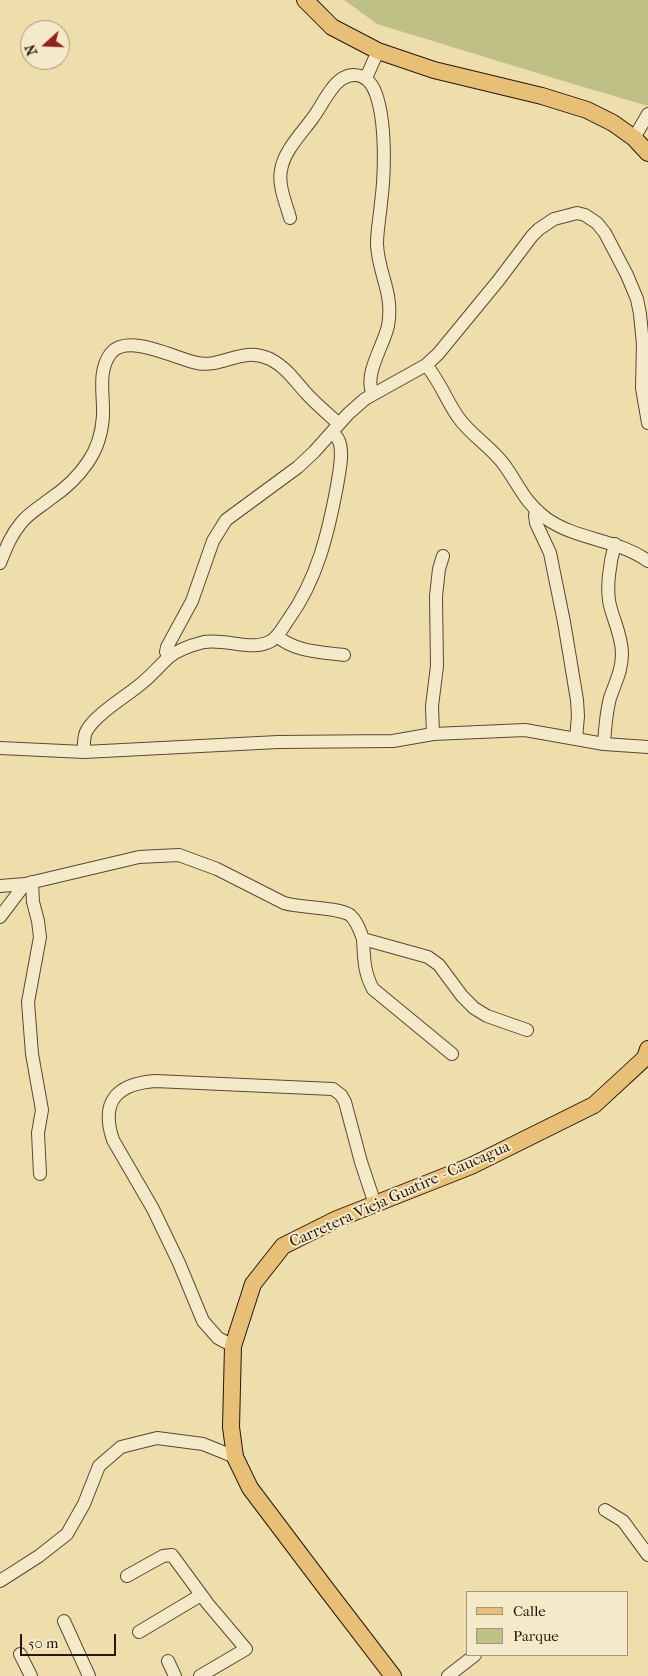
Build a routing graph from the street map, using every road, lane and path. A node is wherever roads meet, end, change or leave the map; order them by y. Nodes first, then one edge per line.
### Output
1 (305, 0) edge
2 (378, 51) junction
3 (366, 78) junction
4 (648, 114) edge
5 (634, 138) junction
6 (648, 152) edge
7 (290, 218) dead end
8 (426, 365) junction
9 (373, 394) junction
10 (648, 423) edge
11 (336, 428) junction
12 (538, 512) junction
13 (615, 544) junction
14 (442, 556) dead end
15 (648, 561) edge
16 (0, 563) edge
17 (277, 636) junction
18 (344, 655) dead end
19 (169, 657) junction
20 (433, 734) junction
21 (576, 739) junction
22 (604, 744) junction
23 (648, 747) edge
24 (0, 748) edge
25 (84, 752) junction
26 (29, 883) junction
27 (0, 886) edge
28 (0, 917) edge
29 (363, 939) junction
30 (527, 1030) dead end
31 (648, 1049) edge
32 (452, 1054) dead end
33 (40, 1174) dead end
34 (375, 1204) junction
35 (233, 1346) junction
36 (235, 1457) junction
37 (605, 1510) dead end
38 (648, 1555) edge
39 (127, 1576) dead end
40 (0, 1581) edge
41 (201, 1595) junction
42 (64, 1621) dead end
43 (138, 1632) dead end
44 (20, 1654) dead end
45 (474, 1656) edge
46 (168, 1661) dead end
47 (30, 1676) edge
48 (90, 1676) edge
49 (175, 1676) edge
50 (200, 1676) edge
51 (393, 1676) edge
52 (448, 1676) edge

1 - 2 main road
2 - 3 street
2 - 5 main road
3 - 7 street
3 - 9 street
4 - 5 street
5 - 6 main road
8 - 9 street
8 - 10 street
8 - 12 street
9 - 11 street
11 - 16 street
11 - 17 street
11 - 19 street
12 - 13 street
12 - 21 street
13 - 15 street
13 - 22 street
14 - 20 street
17 - 18 street
17 - 19 street
19 - 25 street
20 - 21 street
20 - 25 street
21 - 22 street
22 - 23 street
24 - 25 street
26 - 27 street
26 - 28 street
26 - 29 street
26 - 33 street
29 - 30 street
29 - 32 street
31 - 34 main road, Carretera Vieja Guatire - Caucagua
34 - 35 main road, Carretera Vieja Guatire - Caucagua
34 - 35 street
35 - 36 main road, Carretera Vieja Guatire - Caucagua
36 - 40 street
36 - 51 main road, Carretera Vieja Guatire - Caucagua
37 - 38 street
39 - 41 street
41 - 43 street
41 - 50 street
42 - 48 street
44 - 47 street
45 - 52 street
46 - 49 street

